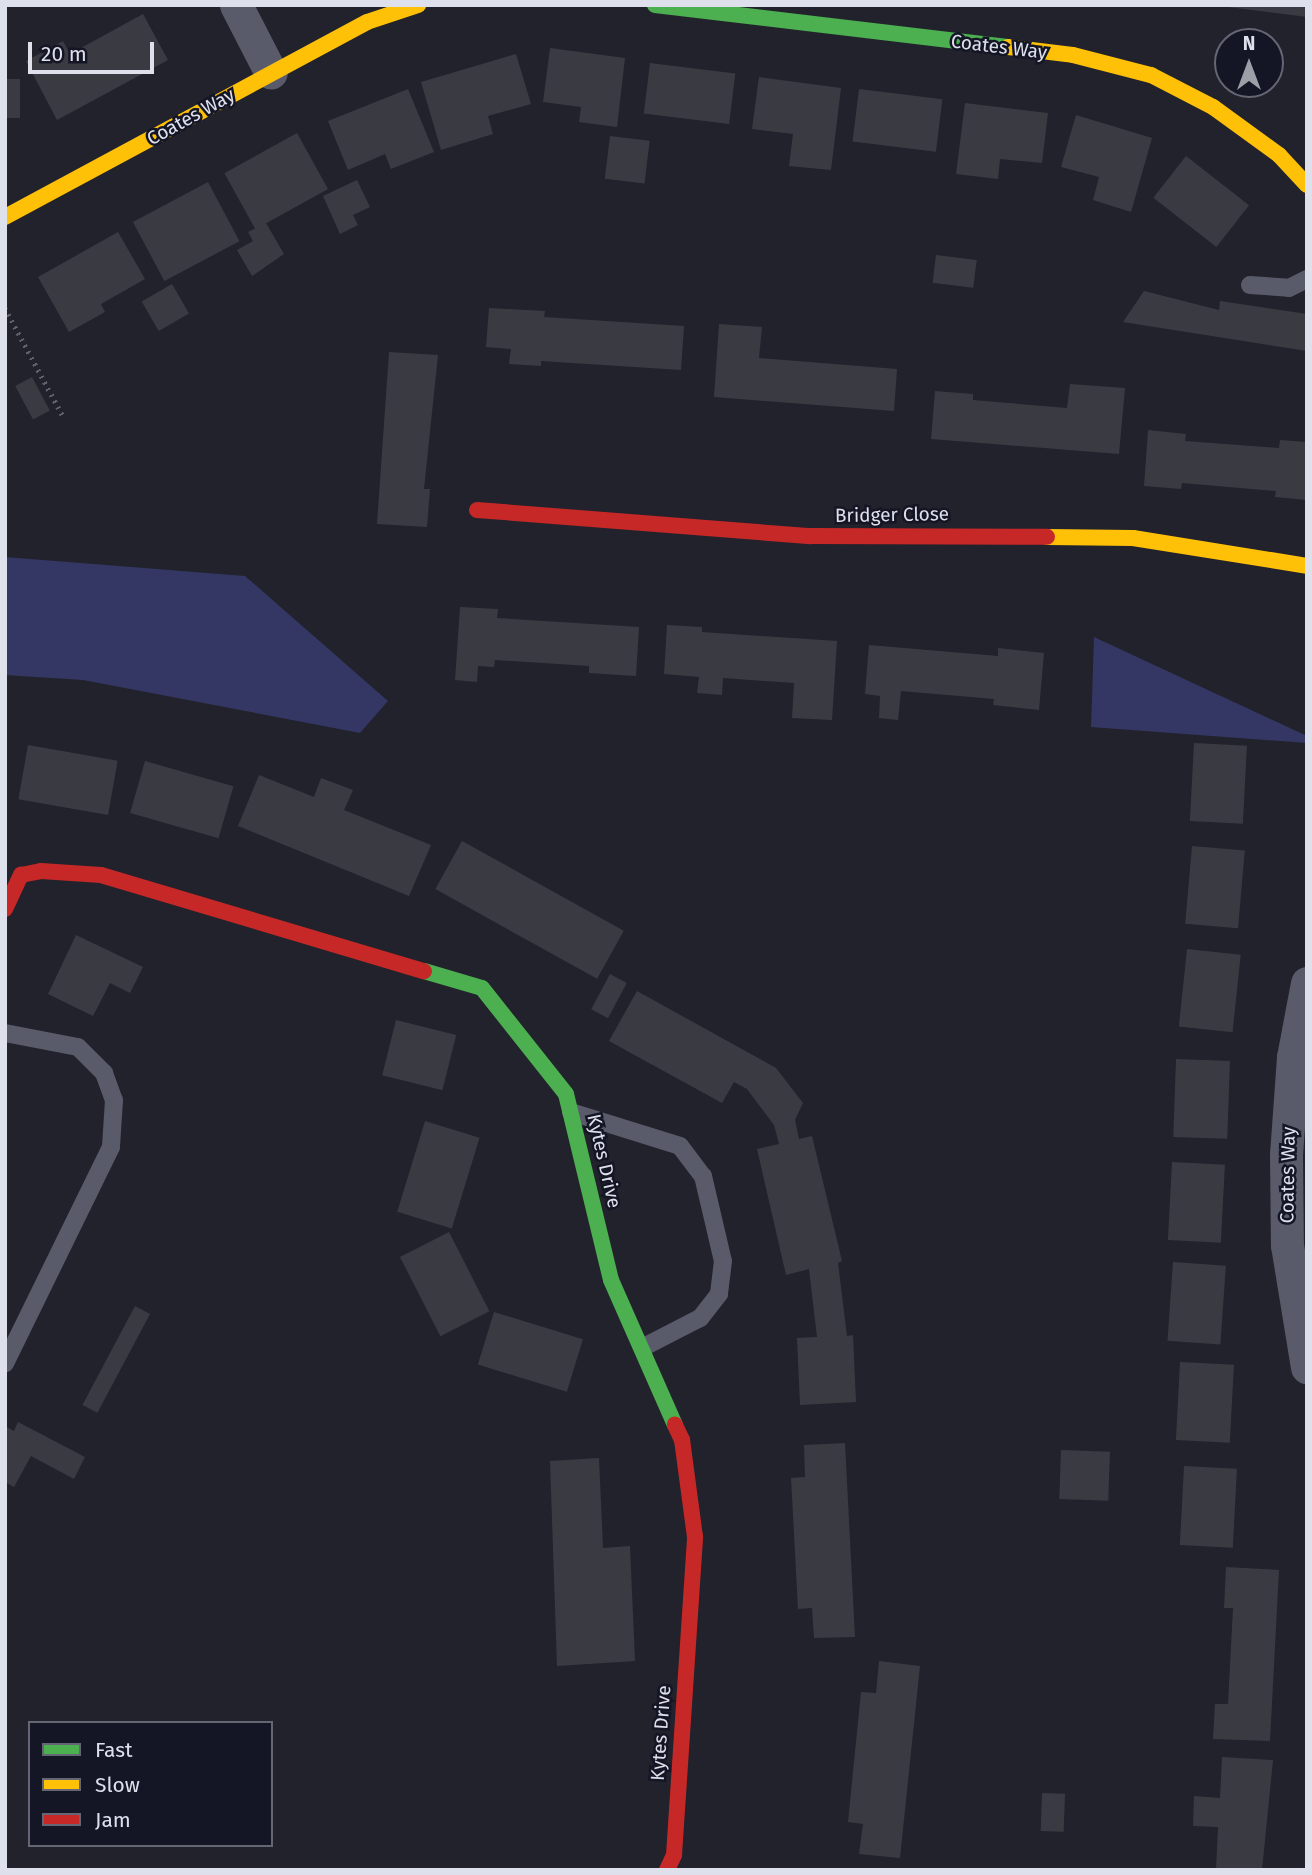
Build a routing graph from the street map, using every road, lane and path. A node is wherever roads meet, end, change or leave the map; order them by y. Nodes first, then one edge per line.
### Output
1 (236, 5) edge
2 (418, 5) edge
3 (655, 5) edge
4 (271, 73) junction
5 (1307, 185) edge
6 (5, 217) edge
7 (1307, 279) edge
8 (1250, 285) dead end
9 (5, 307) edge
10 (63, 416) dead end
11 (477, 510) dead end
12 (1307, 566) edge
13 (13, 872) edge
14 (5, 909) edge
15 (1307, 983) edge
16 (5, 1033) edge
17 (571, 1112) junction
18 (642, 1348) junction
19 (5, 1363) edge
20 (1307, 1367) edge
21 (667, 1870) edge

1 - 4 street
2 - 4 street, Coates Way
3 - 5 street, Coates Way
4 - 6 street, Coates Way
7 - 8 lane
9 - 10 path
11 - 12 street, Bridger Close
13 - 14 street, Kytes Drive
13 - 17 street, Kytes Drive
15 - 20 street, Coates Way
16 - 19 lane
17 - 18 street, Kytes Drive
17 - 18 lane
18 - 21 street, Kytes Drive

